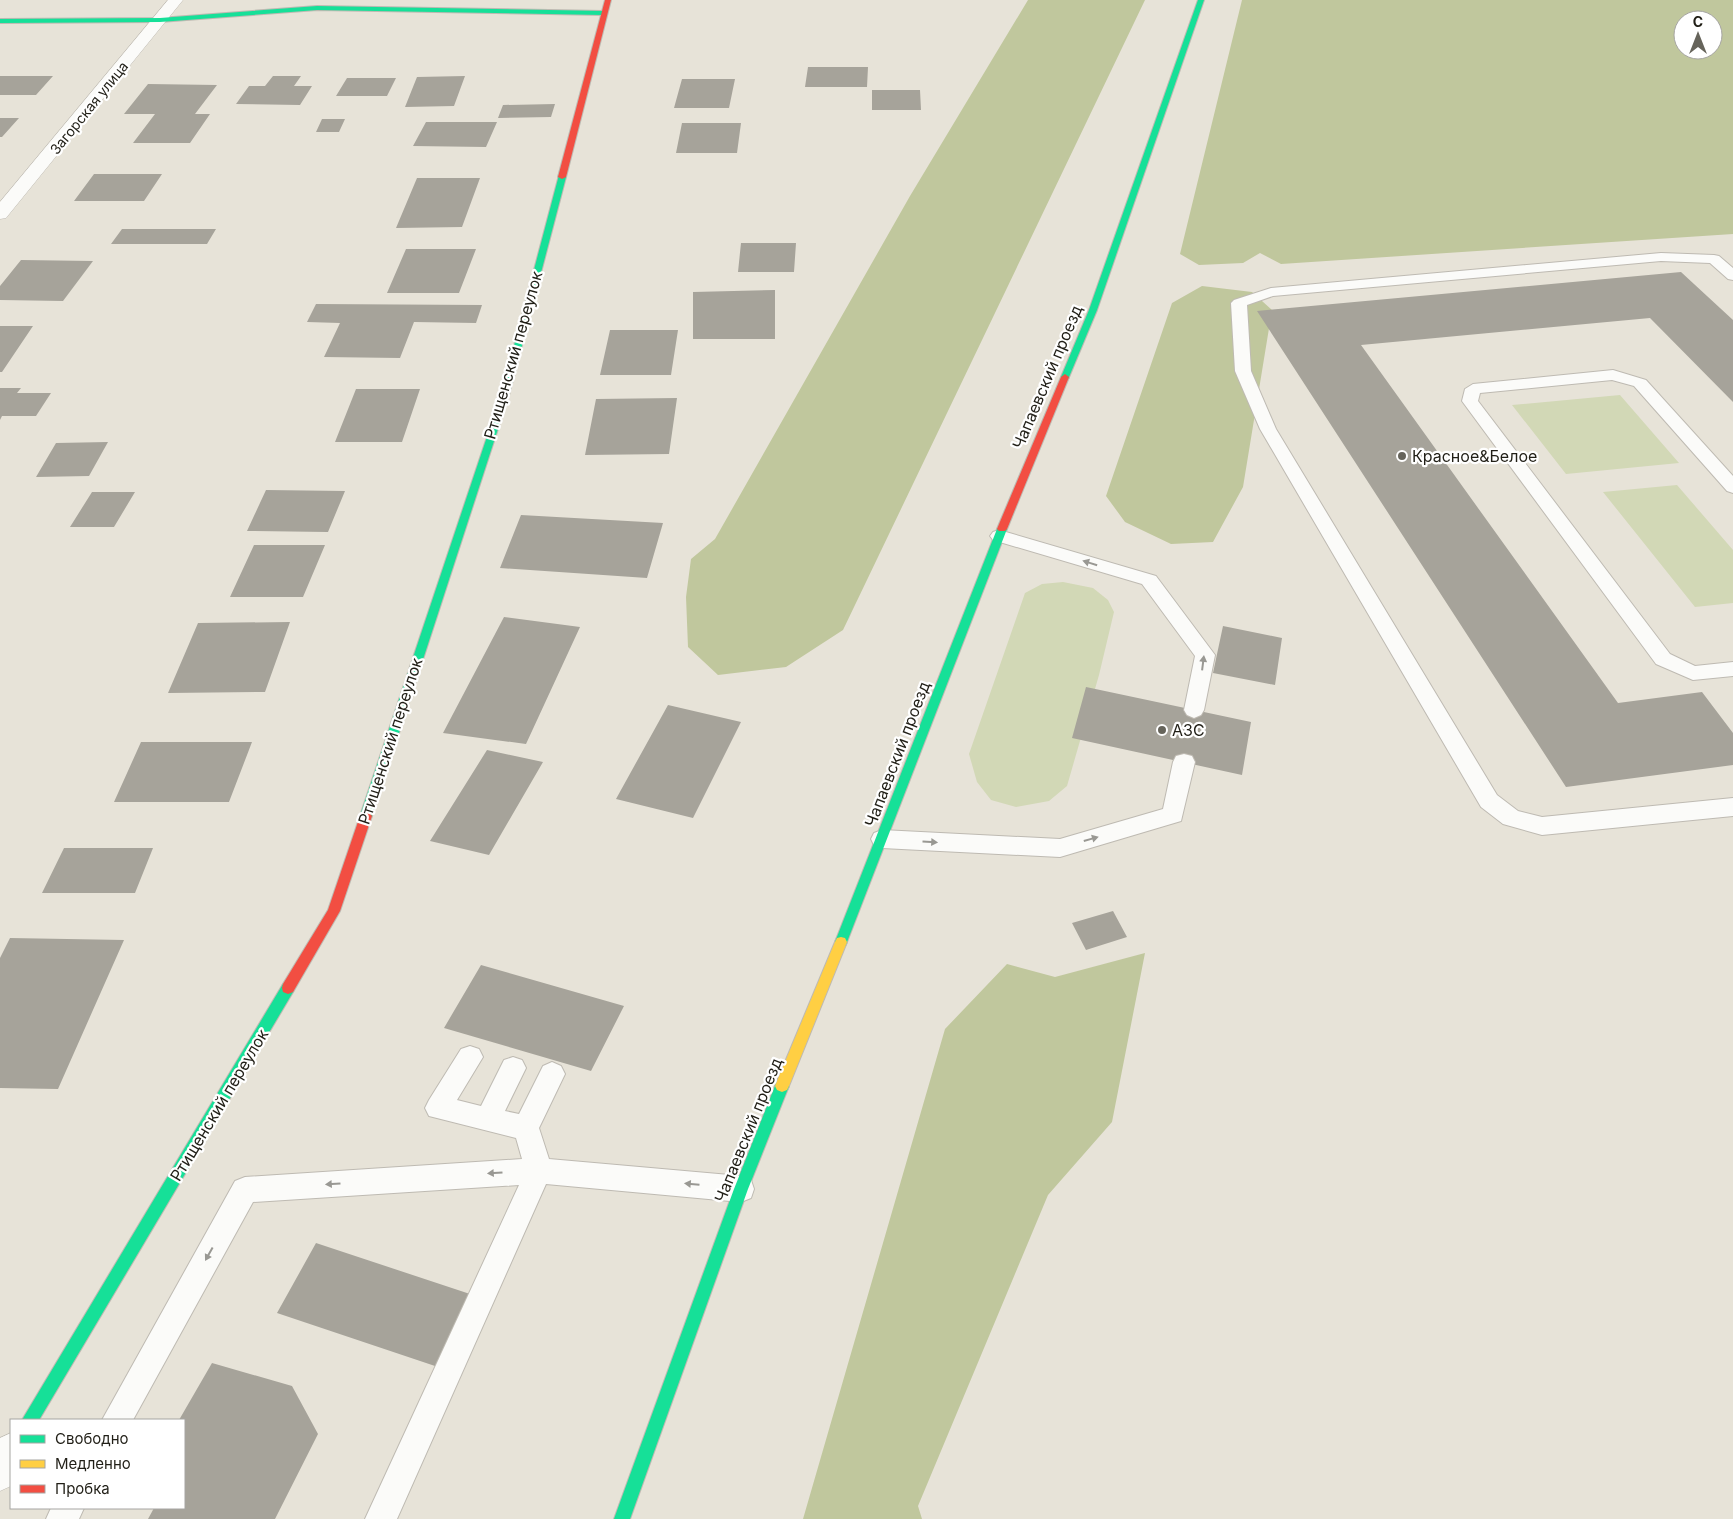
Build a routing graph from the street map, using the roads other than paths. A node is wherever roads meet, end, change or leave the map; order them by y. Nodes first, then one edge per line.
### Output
1 (176, 0) edge
2 (608, 0) edge
3 (1201, 0) edge
4 (603, 13) junction
5 (160, 20) junction
6 (0, 21) edge
7 (0, 214) edge
8 (1733, 257) edge
9 (1714, 259) junction
10 (1733, 276) edge
11 (1733, 487) edge
12 (999, 536) junction
13 (1733, 669) edge
14 (1194, 710) dead end
15 (1184, 762) dead end
16 (1733, 807) edge
17 (882, 839) junction
18 (470, 1057) dead end
19 (514, 1068) dead end
20 (552, 1074) dead end
21 (488, 1119) junction
22 (526, 1128) junction
23 (539, 1171) junction
24 (741, 1189) junction
25 (31, 1419) edge
26 (118, 1419) edge
27 (10, 1454) edge
28 (0, 1471) edge
29 (381, 1519) edge
30 (622, 1519) edge

1 - 5 street, Загорская улица
2 - 4 street, Ртищенский переулок
3 - 12 street, Чапаевский проезд
4 - 5 street
4 - 25 street, Ртищенский переулок
5 - 6 street
5 - 7 street, Загорская улица
8 - 9 lane
9 - 10 lane
9 - 16 lane
11 - 13 lane
14 -> 12 lane
12 - 17 street, Чапаевский проезд
17 -> 15 lane
17 - 24 street, Чапаевский проезд
18 - 21 lane
19 - 21 lane
20 - 22 lane
21 - 22 lane
22 - 23 lane
24 -> 23 lane
23 -> 26 lane
23 - 29 lane
24 - 30 street, Чапаевский проезд
27 - 28 street

